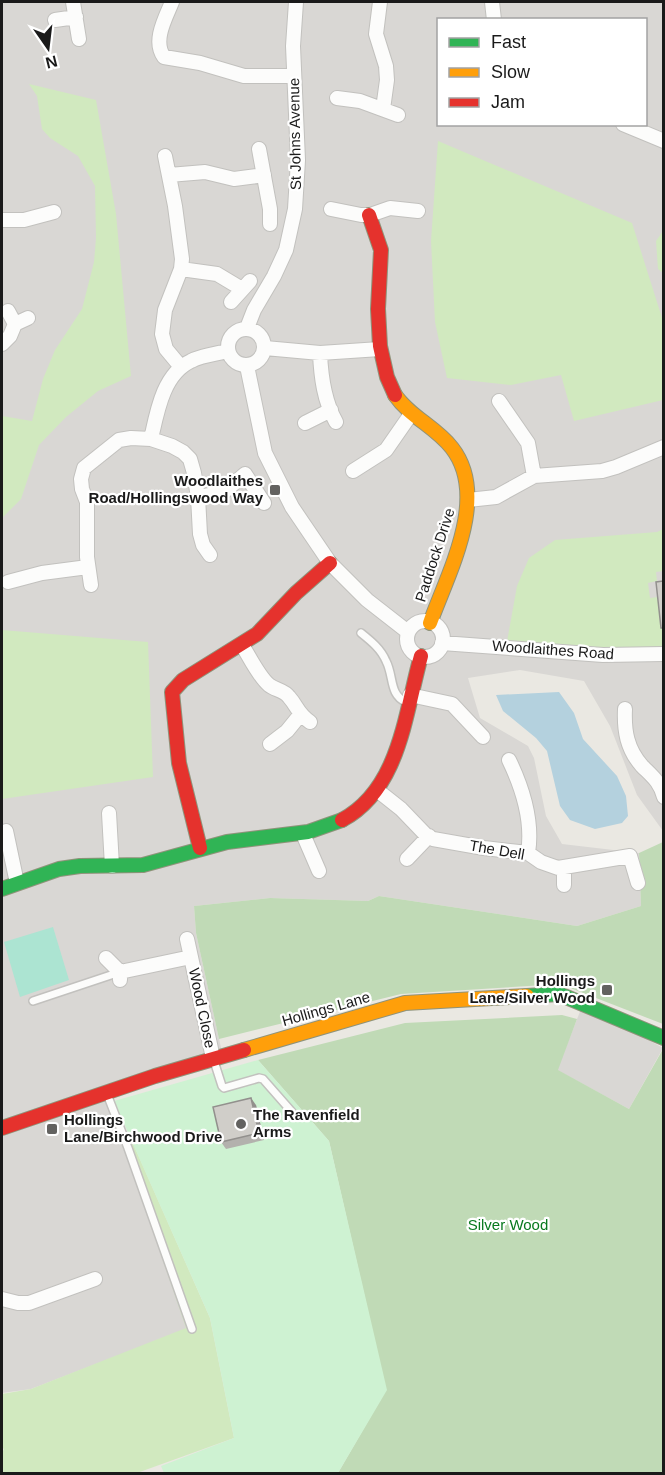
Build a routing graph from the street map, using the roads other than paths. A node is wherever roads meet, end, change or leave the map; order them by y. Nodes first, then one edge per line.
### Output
1 (73, 2) edge
2 (172, 2) edge
3 (296, 2) edge
4 (380, 2) edge
5 (386, 2) edge
6 (393, 2) edge
7 (492, 2) edge
8 (76, 17) junction
9 (494, 18) edge
10 (55, 20) dead end
11 (79, 39) dead end
12 (294, 76) junction
13 (337, 98) dead end
14 (383, 109) junction
15 (398, 115) dead end
16 (628, 126) edge
17 (663, 141) edge
18 (260, 149) dead end
19 (165, 156) dead end
20 (169, 175) junction
21 (264, 175) junction
22 (331, 209) dead end
23 (418, 211) dead end
24 (54, 212) dead end
25 (369, 215) junction
26 (2, 220) edge
27 (270, 224) dead end
28 (182, 269) junction
29 (231, 302) dead end
30 (8, 311) dead end
31 (247, 328) junction
32 (2, 344) edge
33 (265, 348) junction
34 (380, 349) junction
35 (228, 351) junction
36 (320, 353) junction
37 (247, 366) junction
38 (181, 367) junction
39 (499, 401) dead end
40 (411, 414) junction
41 (305, 423) dead end
42 (151, 439) junction
43 (663, 447) edge
44 (353, 471) dead end
45 (534, 476) junction
46 (198, 496) junction
47 (468, 500) junction
48 (264, 503) dead end
49 (210, 555) dead end
50 (330, 563) junction
51 (88, 567) junction
52 (8, 582) dead end
53 (91, 585) dead end
54 (430, 623) junction
55 (408, 632) junction
56 (362, 633) dead end
57 (442, 643) junction
58 (242, 645) junction
59 (663, 654) edge
60 (420, 656) junction
61 (409, 699) junction
62 (625, 709) dead end
63 (483, 737) dead end
64 (270, 744) dead end
65 (509, 760) dead end
66 (661, 780) edge
67 (377, 790) junction
68 (663, 797) edge
69 (108, 813) dead end
70 (6, 831) dead end
71 (303, 834) junction
72 (429, 836) junction
73 (200, 848) junction
74 (528, 853) junction
75 (407, 859) dead end
76 (112, 866) junction
77 (564, 867) junction
78 (319, 871) dead end
79 (17, 883) junction
80 (638, 883) dead end
81 (564, 885) dead end
82 (2, 889) edge
83 (187, 939) dead end
84 (191, 957) junction
85 (106, 958) dead end
86 (120, 976) junction
87 (33, 1001) dead end
88 (663, 1038) edge
89 (213, 1058) junction
90 (106, 1092) junction
91 (292, 1112) dead end
92 (2, 1128) edge
93 (95, 1279) dead end
94 (3, 1301) edge
95 (192, 1329) dead end

1 - 8 street
2 - 12 street
3 - 12 street, St Johns Avenue
4 - 14 street
5 - 6 street
7 - 9 street
8 - 10 street
8 - 11 street
12 - 31 street, St Johns Avenue
13 - 14 street
14 - 15 street
16 - 17 street
18 - 21 street
19 - 20 street
20 - 21 street
20 - 28 street
21 - 27 street
22 - 25 street
23 - 25 street
24 - 26 street
25 - 34 street, Paddock Drive
28 - 29 street
28 - 38 street
30 - 32 street
31 - 33 street
31 - 35 street
33 - 36 street
33 - 37 street
34 - 36 street
34 - 40 street, Paddock Drive
35 - 37 street
35 - 38 street
36 - 41 street
37 - 50 street
38 - 42 street
39 - 45 street
40 - 44 street
40 - 47 street, Paddock Drive
42 - 46 street
42 - 51 street
43 - 45 street
45 - 47 street
46 - 48 street
46 - 49 street
47 - 54 street, Paddock Drive
50 - 55 street
50 - 58 street
51 - 52 street
51 - 53 street
54 - 55 street
54 - 57 street
55 - 60 street
56 - 61 lane
57 - 59 street, Woodlaithes Road
57 - 60 street
58 - 64 street
58 - 73 street
60 - 61 street
61 - 63 street
61 - 67 street
62 - 66 street
65 - 74 street
66 - 68 street
67 - 71 street
67 - 72 street, The Dell
69 - 76 street
70 - 79 street
71 - 73 street
71 - 78 street
72 - 74 street, The Dell
72 - 75 street
73 - 76 street
74 - 77 street, The Dell
76 - 79 street
77 - 80 street, The Dell
77 - 81 street
79 - 82 street
83 - 84 street, Wood Close
84 - 86 street, Wood Close
84 - 89 street, Wood Close
85 - 86 street
86 - 87 lane
88 - 89 street, Hollings Lane
89 - 90 street, Hollings Lane
89 - 91 lane
90 - 92 street, Hollings Lane
90 - 95 lane
93 - 94 street

